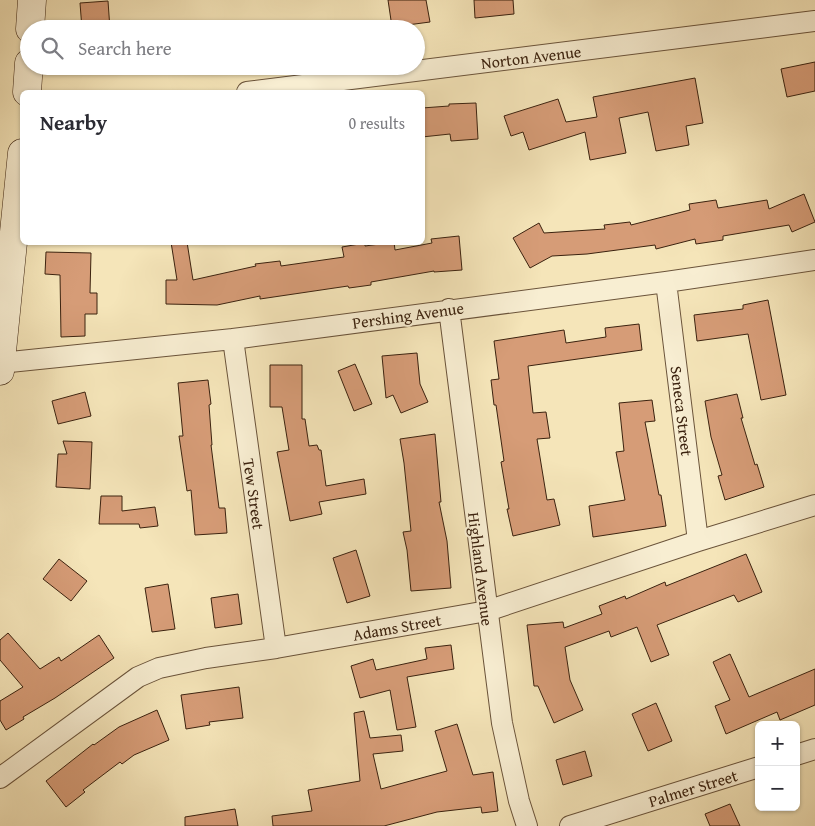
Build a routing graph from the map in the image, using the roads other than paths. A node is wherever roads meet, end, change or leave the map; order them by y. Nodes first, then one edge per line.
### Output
1 (32, 0) edge
2 (31, 20) edge
3 (815, 21) edge
4 (425, 70) edge
5 (28, 75) edge
6 (383, 75) edge
7 (27, 90) edge
8 (263, 90) edge
9 (20, 172) edge
10 (815, 260) edge
11 (666, 282) junction
12 (449, 310) junction
13 (233, 339) junction
14 (0, 363) edge
15 (0, 371) edge
16 (815, 505) edge
17 (698, 541) junction
18 (487, 611) junction
19 (276, 648) junction
20 (815, 749) edge
21 (800, 754) edge
22 (755, 768) edge
23 (0, 778) edge
24 (527, 826) edge
25 (570, 826) edge

1 - 2 street
3 - 4 street, Norton Avenue
5 - 7 street
6 - 8 street, Norton Avenue
9 - 14 street
10 - 11 street, Pershing Avenue
11 - 12 street, Pershing Avenue
11 - 17 street, Seneca Street
12 - 13 street, Pershing Avenue
12 - 18 street, Highland Avenue
13 - 14 street, Pershing Avenue
13 - 19 street, Tew Street
14 - 15 street
16 - 17 street, Adams Street
17 - 18 street, Adams Street
18 - 19 street, Adams Street
18 - 24 street, Highland Avenue
19 - 23 street, Adams Street
20 - 21 street
22 - 25 street, Palmer Street

